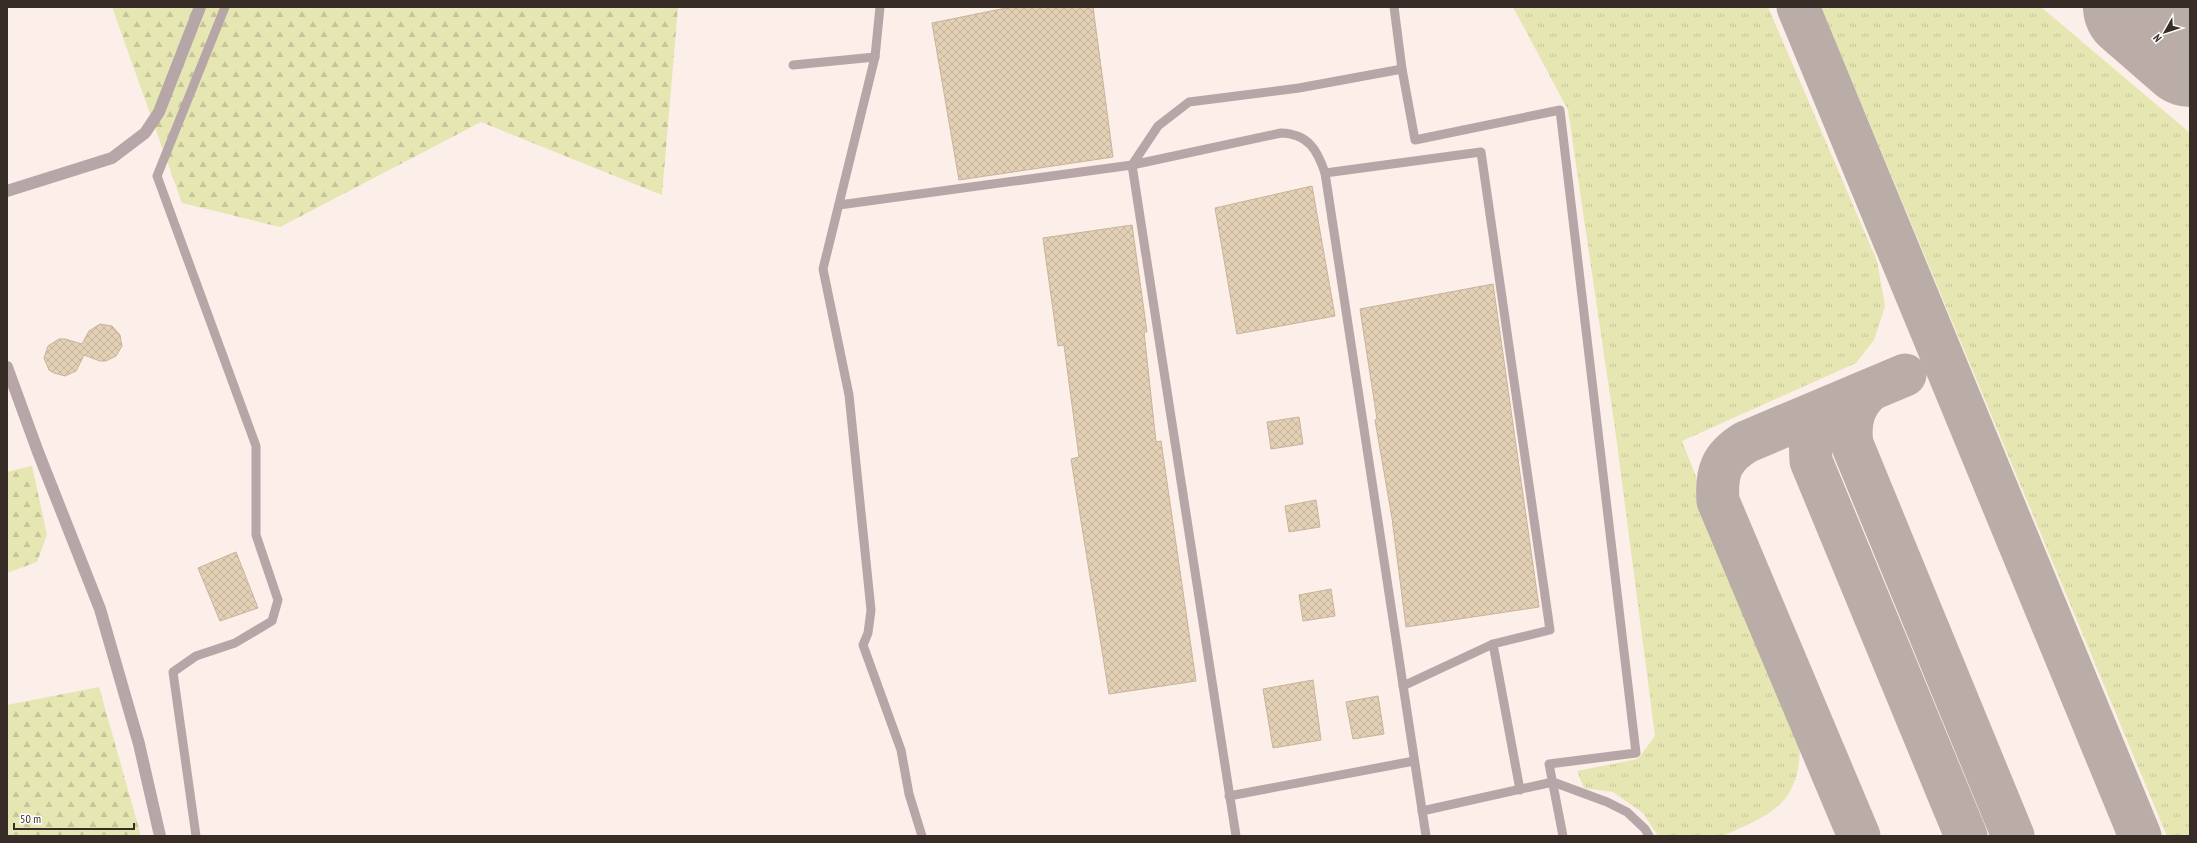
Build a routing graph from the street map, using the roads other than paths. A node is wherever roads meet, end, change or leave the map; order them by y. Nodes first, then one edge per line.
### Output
1 (200, 7) edge
2 (225, 7) edge
3 (880, 7) edge
4 (1394, 7) edge
5 (876, 57) junction
6 (793, 65) dead end
7 (1402, 69) junction
8 (1132, 165) junction
9 (1325, 173) junction
10 (7, 191) edge
11 (839, 205) junction
12 (7, 367) edge
13 (1493, 644) junction
14 (1403, 686) junction
15 (1414, 762) junction
16 (1553, 782) junction
17 (1520, 790) junction
18 (1230, 796) junction
19 (1422, 811) junction
20 (160, 836) edge
21 (196, 836) edge
22 (922, 836) edge
23 (1236, 836) edge
24 (1426, 836) edge
25 (1564, 836) edge
26 (1649, 836) edge

1 - 10 street
2 - 21 lane
3 - 5 lane
4 - 7 lane
5 - 6 lane
5 - 11 lane
7 - 8 lane
7 - 16 lane
8 - 9 lane
8 - 11 lane
8 - 18 lane
9 - 13 lane
9 - 14 lane
11 - 22 lane
12 - 20 street
13 - 14 lane
13 - 17 lane
14 - 15 lane
15 - 18 lane
15 - 19 lane
16 - 17 lane
16 - 25 lane
16 - 26 lane
17 - 19 lane
18 - 23 lane
19 - 24 lane

